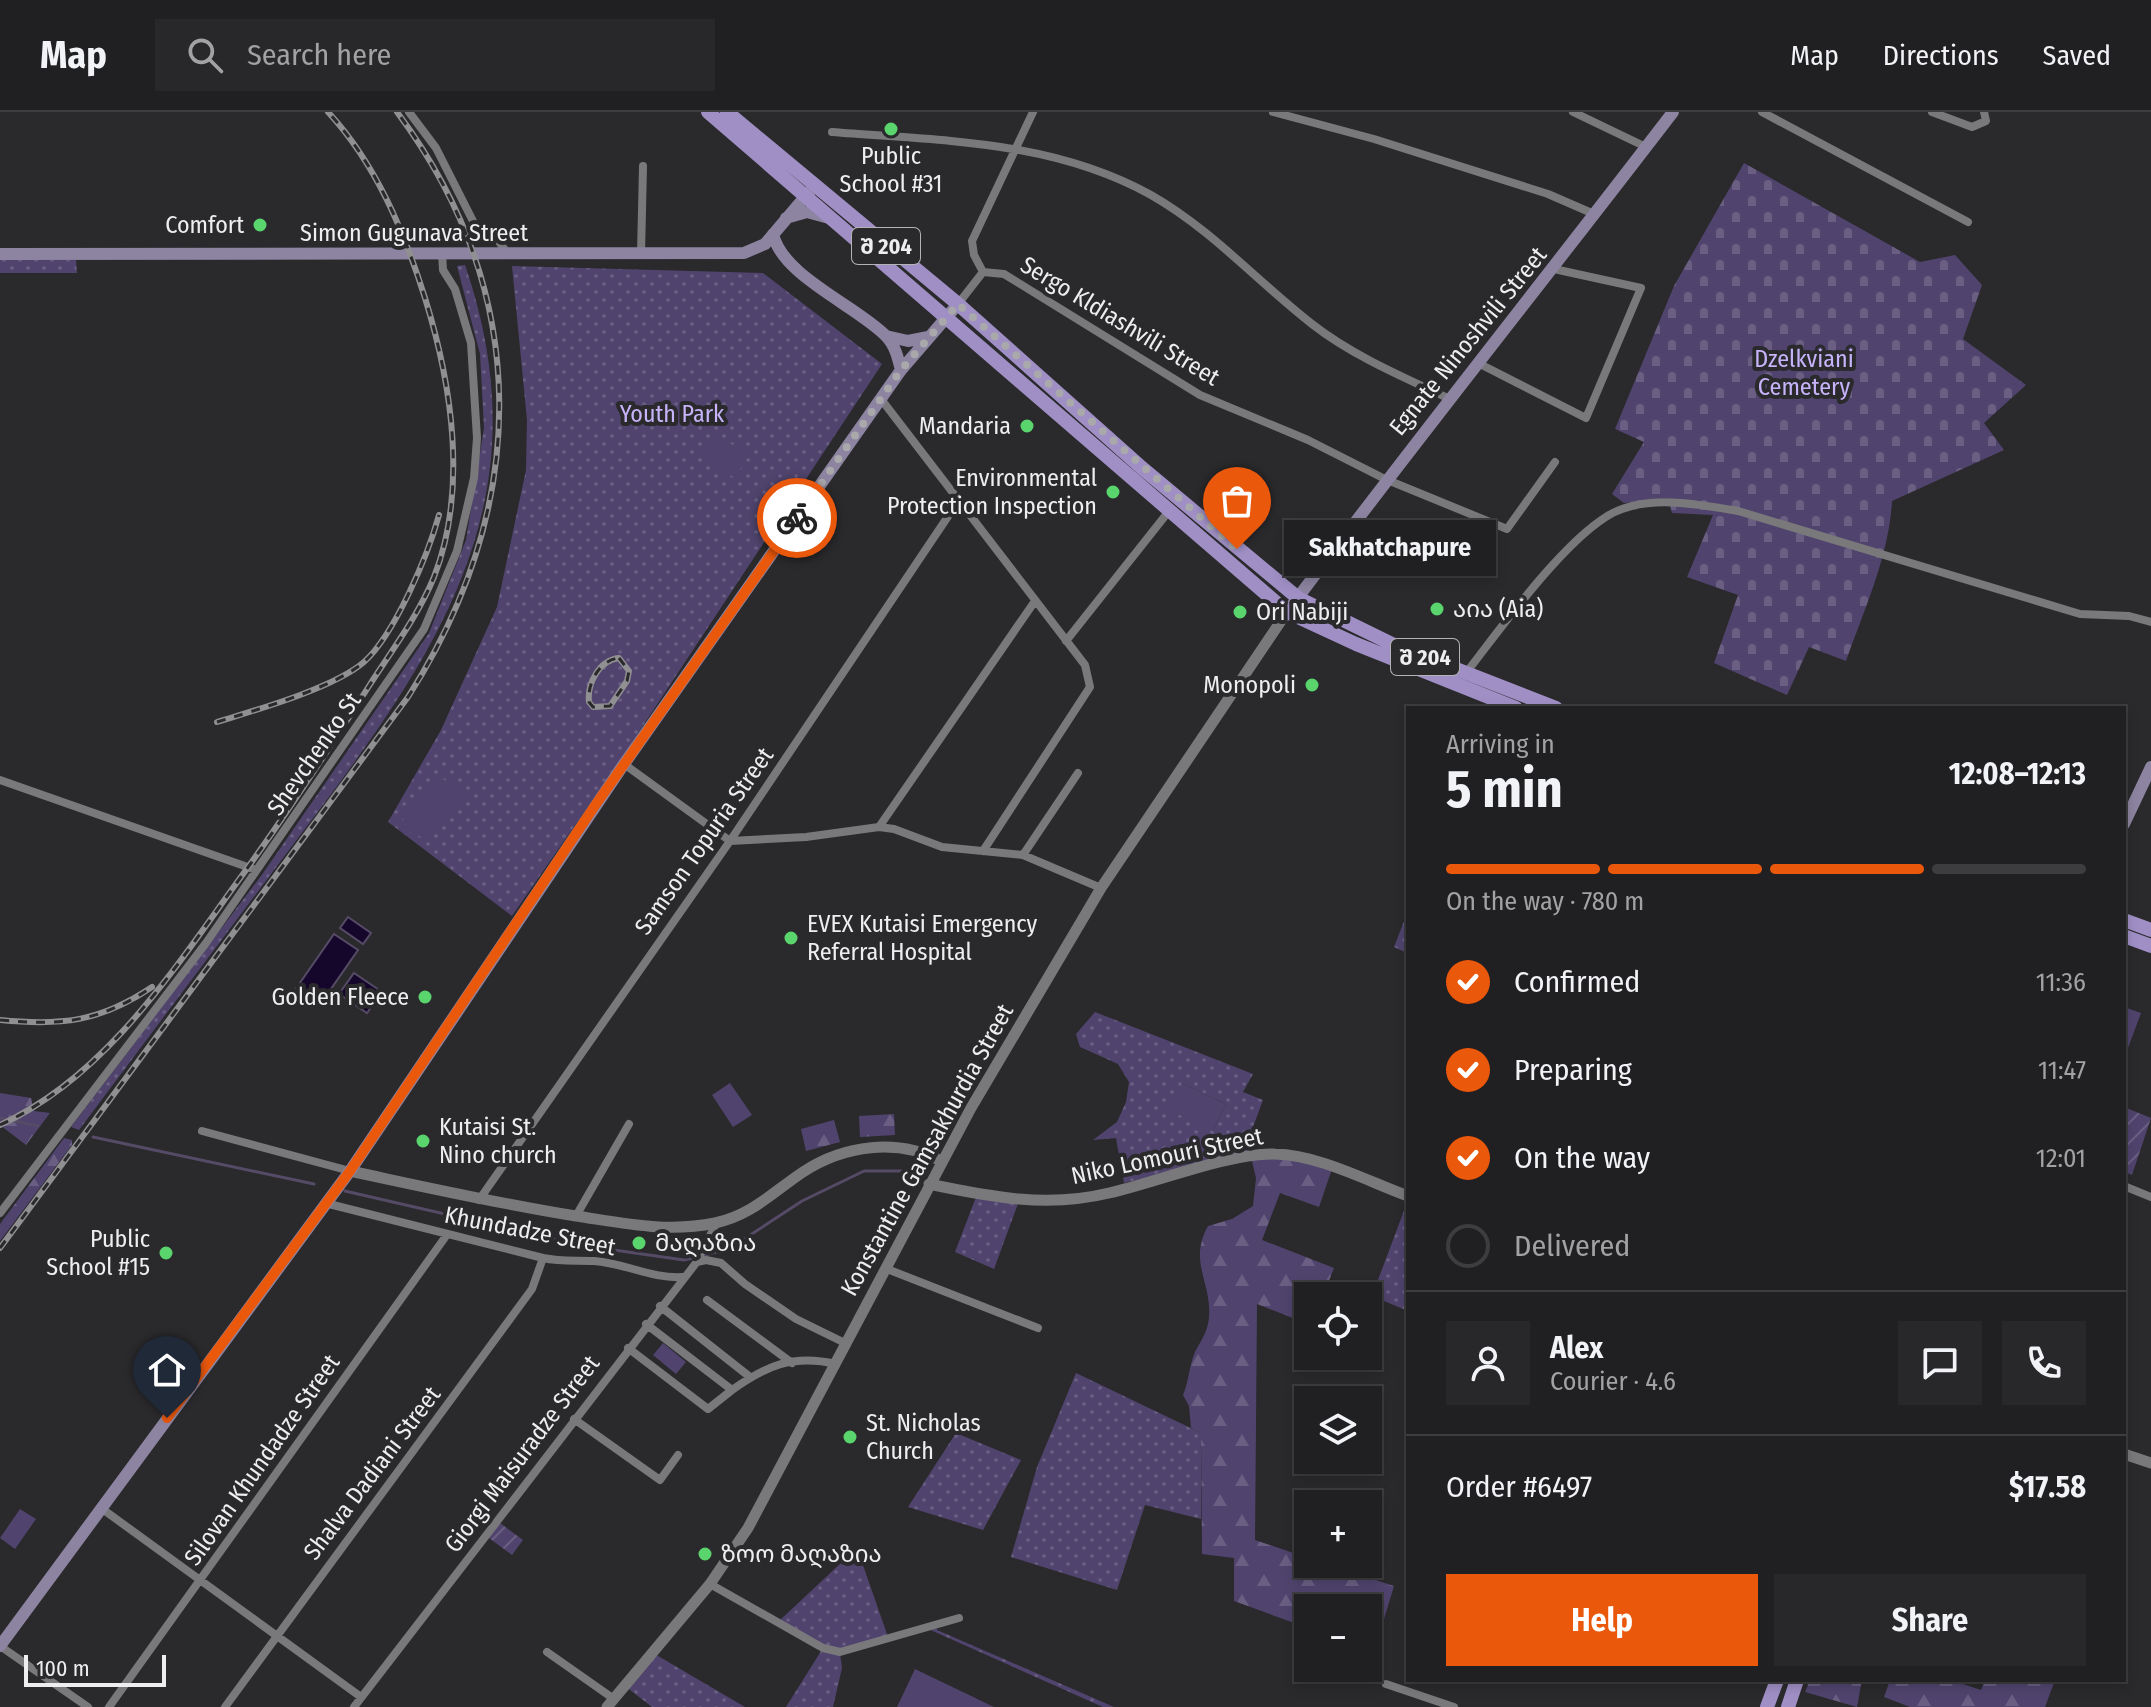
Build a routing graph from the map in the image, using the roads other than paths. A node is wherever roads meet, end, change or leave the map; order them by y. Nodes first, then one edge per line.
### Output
1 (409, 112) edge
2 (727, 112) edge
3 (1033, 112) edge
4 (1273, 112) edge
5 (1573, 112) edge
6 (1673, 112) edge
7 (1762, 112) edge
8 (1932, 112) edge
9 (1984, 112) edge
10 (711, 113) edge
11 (832, 132) dead end
12 (1016, 147) junction
13 (1646, 147) junction
14 (643, 166) dead end
15 (809, 192) junction
16 (1594, 214) junction
17 (786, 218) junction
18 (829, 218) junction
19 (1968, 222) dead end
20 (773, 234) junction
21 (442, 253) junction
22 (744, 253) junction
23 (0, 254) edge
24 (508, 254) junction
25 (641, 255) junction
26 (791, 263) junction
27 (1554, 269) junction
28 (983, 272) junction
29 (958, 304) junction
30 (944, 319) junction
31 (886, 336) junction
32 (928, 337) junction
33 (1478, 363) junction
34 (901, 370) junction
35 (881, 399) junction
36 (1450, 399) junction
37 (1555, 462) dead end
38 (1385, 479) junction
39 (957, 503) junction
40 (1169, 511) junction
41 (1298, 598) junction
42 (1035, 601) junction
43 (1287, 612) junction
44 (2151, 622) edge
45 (1066, 641) junction
46 (1466, 673) junction
47 (1511, 706) edge
48 (1551, 706) edge
49 (624, 764) junction
50 (2151, 767) edge
51 (1078, 773) dead end
52 (0, 780) edge
53 (2126, 820) edge
54 (879, 827) junction
55 (730, 841) junction
56 (983, 851) junction
57 (1023, 855) junction
58 (256, 870) junction
59 (1101, 888) junction
60 (2126, 921) edge
61 (2151, 930) edge
62 (2126, 937) edge
63 (2151, 946) edge
64 (629, 1124) dead end
65 (202, 1131) dead end
66 (941, 1161) junction
67 (350, 1171) junction
68 (929, 1184) junction
69 (2126, 1187) edge
70 (1406, 1195) edge
71 (2151, 1197) edge
72 (479, 1200) junction
73 (325, 1203) junction
74 (0, 1213) edge
75 (576, 1216) junction
76 (717, 1222) junction
77 (446, 1236) junction
78 (543, 1258) junction
79 (696, 1263) junction
80 (887, 1269) junction
81 (683, 1277) junction
82 (707, 1300) dead end
83 (660, 1306) junction
84 (646, 1324) junction
85 (1038, 1328) dead end
86 (847, 1344) junction
87 (628, 1348) junction
88 (792, 1363) junction
89 (836, 1364) junction
90 (750, 1377) junction
91 (732, 1390) junction
92 (574, 1419) junction
93 (678, 1455) dead end
94 (2126, 1455) edge
95 (2151, 1463) edge
96 (101, 1508) junction
97 (201, 1580) junction
98 (710, 1584) junction
99 (959, 1618) dead end
100 (276, 1636) junction
101 (0, 1646) edge
102 (547, 1652) dead end
103 (1776, 1682) edge
104 (1796, 1682) edge
105 (1386, 1684) dead end
106 (361, 1697) junction
107 (610, 1703) edge
108 (85, 1706) edge
109 (109, 1707) edge
110 (225, 1707) edge
111 (354, 1707) edge
112 (1454, 1707) edge
113 (1767, 1707) edge
114 (1788, 1707) edge

1 - 24 street
2 - 15 main road, შ 204
3 - 12 street, Sergo Kldiashvili Street
4 - 16 street
5 - 13 street
6 - 13 main road, Egnate Ninoshvili Street
7 - 19 street
8 - 9 street
10 - 15 main road, შ 204
11 - 12 street
12 - 28 street, Sergo Kldiashvili Street
12 - 36 street
13 - 16 main road, Egnate Ninoshvili Street
14 - 25 street
15 - 17 main road
15 - 18 main road, შ 204
15 - 29 main road, შ 204
16 - 27 main road, Egnate Ninoshvili Street
17 - 18 main road
17 - 20 main road
18 - 30 main road, შ 204
20 - 22 main road
20 - 26 main road
21 - 23 main road, Simon Gugunava Street
21 - 24 main road, Simon Gugunava Street
21 - 58 street, Shevchenko St
22 - 25 main road, Simon Gugunava Street
22 - 26 main road, Simon Gugunava Street
24 - 25 main road, Simon Gugunava Street
26 - 31 main road
27 - 33 main road, Egnate Ninoshvili Street
27 - 33 street
28 - 29 street
28 - 38 street, Sergo Kldiashvili Street
29 - 30 main road
29 - 41 main road, შ 204
30 - 32 main road
30 - 40 main road, შ 204
31 - 32 main road
31 - 34 main road
32 - 34 main road
33 - 36 main road, Egnate Ninoshvili Street
34 - 35 main road
35 - 39 street
35 - 49 main road
36 - 38 main road, Egnate Ninoshvili Street
37 - 38 street, Sergo Kldiashvili Street
38 - 41 main road, Egnate Ninoshvili Street
39 - 42 street
39 - 55 street, Samson Topuria Street
40 - 43 main road, შ 204
40 - 45 street
41 - 43 main road, Egnate Ninoshvili Street
41 - 46 main road, შ 204
42 - 45 street
42 - 54 street
43 - 47 main road, შ 204
43 - 59 street, Konstantine Gamsakhurdia Street
44 - 46 street
45 - 56 street
46 - 48 main road, შ 204
49 - 55 street
49 - 67 main road
50 - 53 main road
51 - 57 street
52 - 58 street
54 - 55 street
54 - 56 street
55 - 72 street, Samson Topuria Street
56 - 57 street
57 - 59 street
58 - 74 street, Shevchenko St
59 - 66 street, Konstantine Gamsakhurdia Street
60 - 61 main road
62 - 63 main road
64 - 75 street
65 - 67 street
66 - 68 street, Konstantine Gamsakhurdia Street
66 - 76 street
67 - 72 street
67 - 73 main road
68 - 70 street, Niko Lomouri Street
68 - 80 street, Konstantine Gamsakhurdia Street
69 - 71 street
72 - 75 street
73 - 77 street, Khundadze Street
73 - 96 main road
75 - 76 street
76 - 79 street, Giorgi Maisuradze Street
77 - 78 street, Khundadze Street
77 - 97 street, Silovan Khundadze Street
78 - 81 street, Khundadze Street
78 - 100 street, Shalva Dadiani Street
79 - 81 street, Giorgi Maisuradze Street
79 - 86 street
80 - 85 street
80 - 86 street, Konstantine Gamsakhurdia Street
81 - 83 street, Giorgi Maisuradze Street
82 - 88 street
83 - 84 street, Giorgi Maisuradze Street
83 - 90 street
84 - 87 street, Giorgi Maisuradze Street
84 - 91 street
86 - 89 street, Konstantine Gamsakhurdia Street
87 - 91 street
87 - 92 street, Giorgi Maisuradze Street
88 - 89 street
88 - 90 street
89 - 98 street, Konstantine Gamsakhurdia Street
90 - 91 street
92 - 93 street
92 - 106 street, Giorgi Maisuradze Street
94 - 95 street
96 - 97 street
96 - 101 main road
97 - 100 street
97 - 109 street, Silovan Khundadze Street
98 - 99 street
98 - 107 street, Konstantine Gamsakhurdia Street
100 - 106 street
100 - 110 street, Shalva Dadiani Street
101 - 108 street
102 - 107 street
103 - 113 main road
104 - 114 main road
105 - 112 street
106 - 111 street, Giorgi Maisuradze Street

